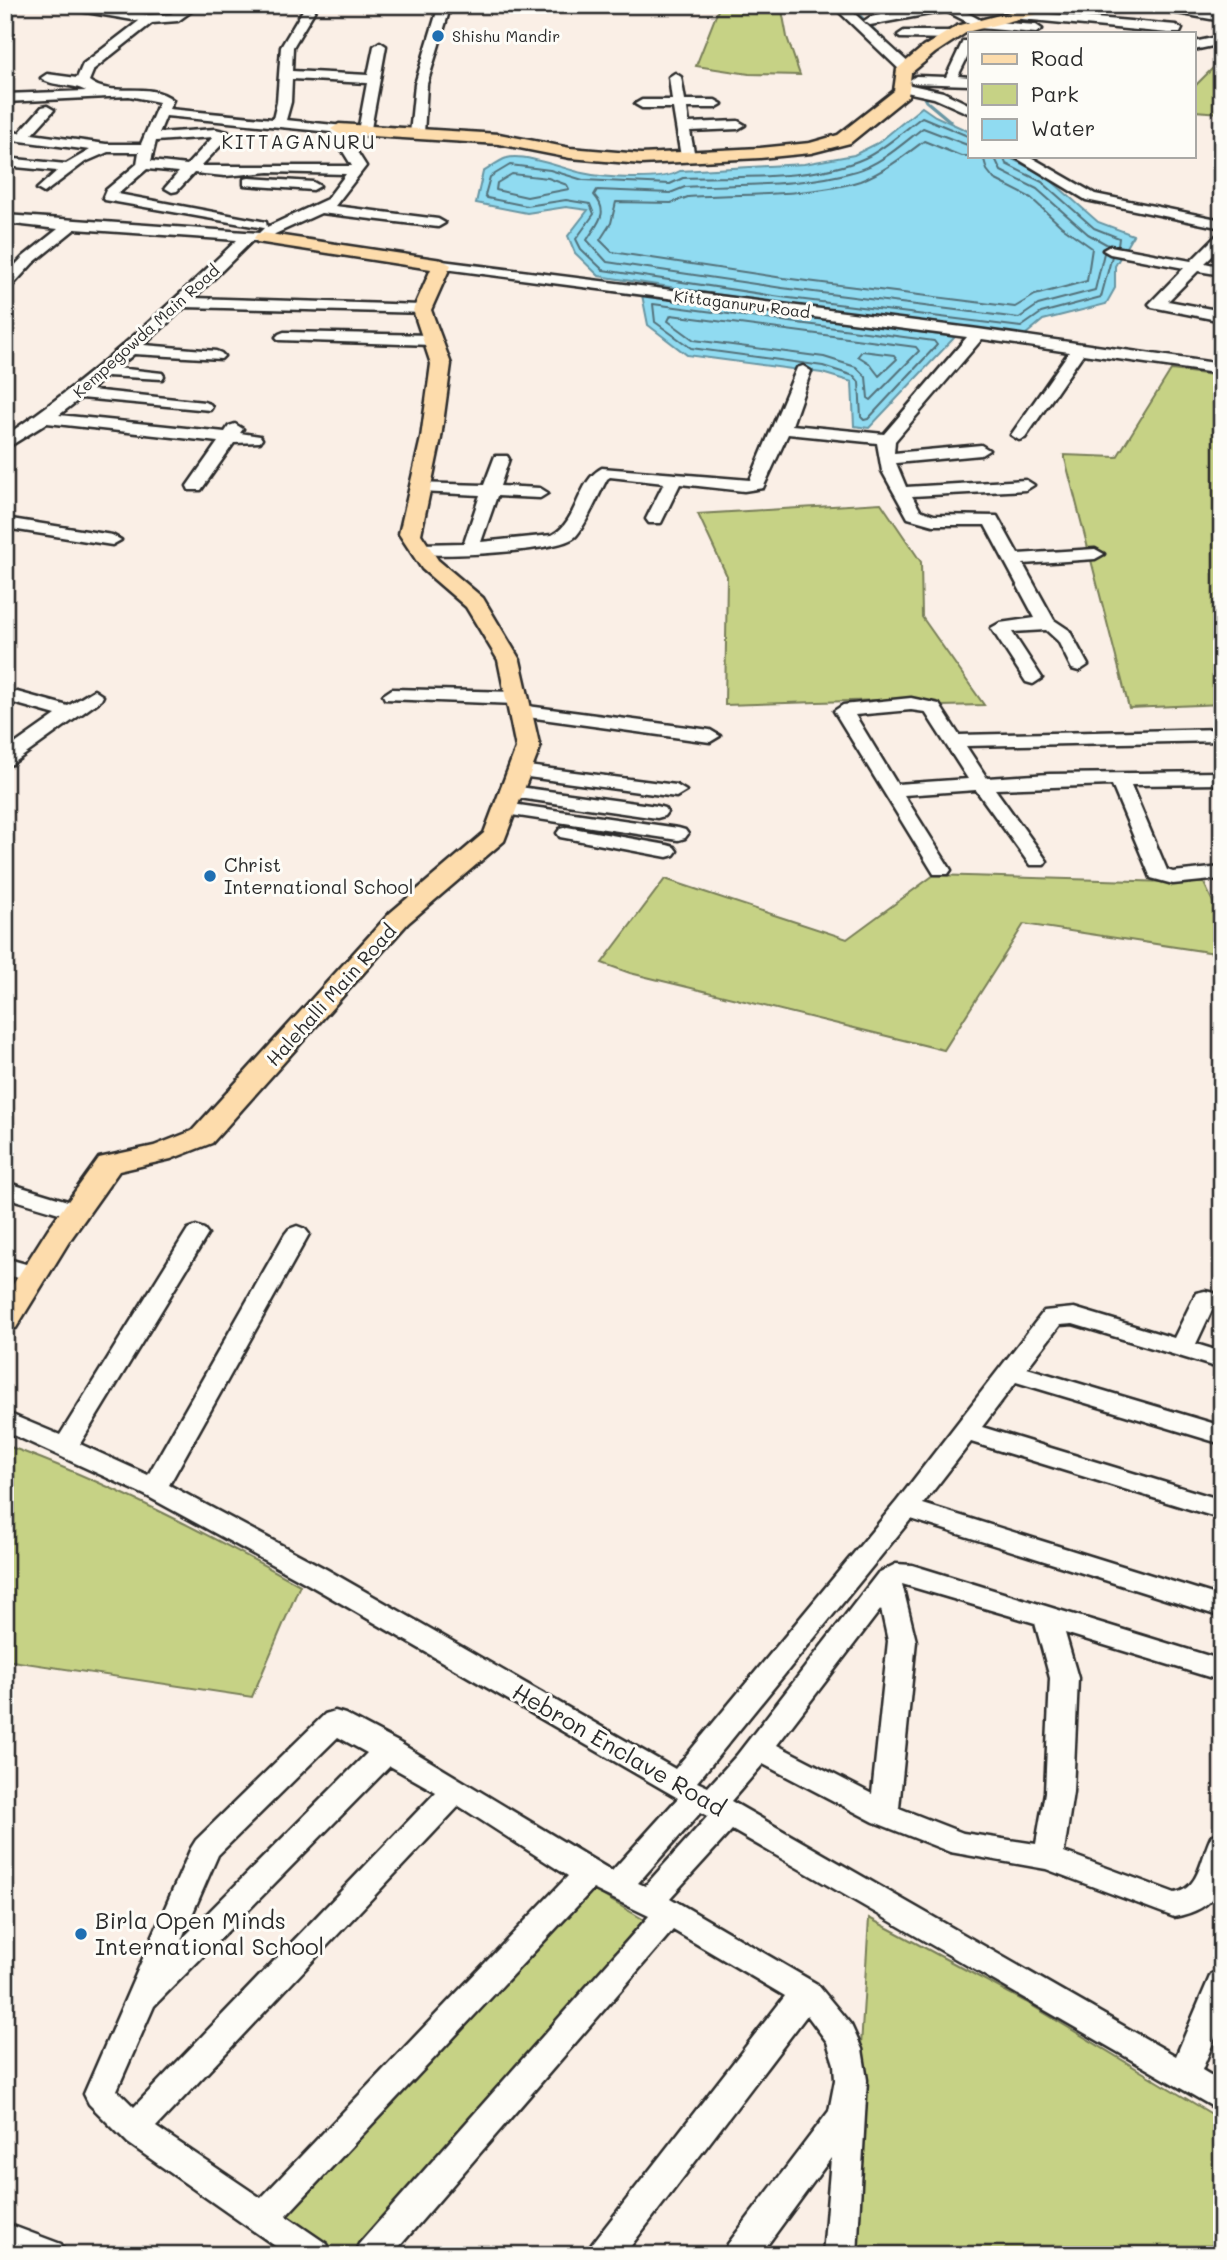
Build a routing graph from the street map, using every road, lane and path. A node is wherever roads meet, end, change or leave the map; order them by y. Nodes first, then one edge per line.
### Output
1 (71, 5) edge
2 (130, 5) edge
3 (194, 5) edge
4 (312, 5) edge
5 (445, 5) edge
6 (838, 5) edge
7 (1056, 5) edge
8 (1154, 5) edge
9 (950, 6) edge
10 (116, 13) junction
11 (1222, 17) edge
12 (149, 19) junction
13 (870, 21) dead end
14 (979, 24) junction
15 (1015, 25) edge
16 (1075, 32) edge
17 (1174, 32) edge
18 (904, 35) dead end
19 (960, 39) junction
20 (1222, 40) edge
21 (1197, 45) edge
22 (380, 46) dead end
23 (284, 75) junction
24 (675, 77) dead end
25 (47, 78) dead end
26 (373, 79) junction
27 (904, 79) junction
28 (954, 80) junction
29 (968, 81) edge
30 (82, 82) junction
31 (103, 92) junction
32 (5, 98) edge
33 (642, 104) dead end
34 (679, 104) junction
35 (715, 104) dead end
36 (968, 109) edge
37 (47, 110) dead end
38 (161, 112) junction
39 (278, 124) junction
40 (738, 125) dead end
41 (683, 127) junction
42 (339, 129) junction
43 (365, 131) junction
44 (417, 134) junction
45 (5, 135) edge
46 (22, 137) junction
47 (148, 142) junction
48 (106, 148) junction
49 (688, 157) junction
50 (1023, 158) edge
51 (5, 162) edge
52 (144, 165) junction
53 (68, 168) junction
54 (357, 170) junction
55 (187, 173) junction
56 (313, 186) dead end
57 (172, 188) dead end
58 (44, 189) dead end
59 (318, 208) junction
60 (5, 219) edge
61 (438, 223) dead end
62 (74, 224) junction
63 (1222, 224) edge
64 (263, 234) junction
65 (1222, 238) edge
66 (1111, 250) dead end
67 (442, 265) junction
68 (1195, 266) junction
69 (1222, 271) edge
70 (5, 285) edge
71 (181, 302) junction
72 (422, 310) junction
73 (1219, 312) edge
74 (978, 334) junction
75 (284, 337) dead end
76 (432, 340) junction
77 (130, 349) junction
78 (1079, 349) junction
79 (216, 356) dead end
80 (1222, 369) edge
81 (103, 371) junction
82 (803, 371) dead end
83 (156, 376) dead end
84 (78, 393) junction
85 (204, 407) dead end
86 (44, 418) junction
87 (782, 429) junction
88 (233, 432) junction
89 (1019, 435) dead end
90 (254, 439) dead end
91 (888, 439) junction
92 (6, 443) edge
93 (981, 450) dead end
94 (500, 459) dead end
95 (888, 459) junction
96 (675, 478) junction
97 (1026, 485) dead end
98 (195, 486) dead end
99 (420, 486) junction
100 (491, 491) junction
101 (901, 492) junction
102 (540, 493) dead end
103 (654, 519) dead end
104 (5, 523) edge
105 (112, 540) dead end
106 (471, 546) junction
107 (419, 549) junction
108 (1095, 554) dead end
109 (1014, 559) junction
110 (1045, 623) junction
111 (1079, 665) dead end
112 (1033, 678) dead end
113 (392, 695) dead end
114 (94, 696) dead end
115 (17, 698) dead end
116 (518, 704) junction
117 (71, 713) junction
118 (1222, 735) edge
119 (710, 736) dead end
120 (954, 741) junction
121 (8, 756) edge
122 (1120, 781) junction
123 (1220, 783) edge
124 (981, 785) junction
125 (891, 790) junction
126 (676, 791) dead end
127 (509, 798) junction
128 (657, 812) dead end
129 (672, 842) dead end
130 (1037, 861) dead end
131 (941, 870) dead end
132 (1222, 873) edge
133 (5, 1189) edge
134 (76, 1211) junction
135 (196, 1234) dead end
136 (297, 1234) dead end
137 (5, 1266) edge
138 (34, 1275) junction
139 (1205, 1299) dead end
140 (5, 1321) edge
141 (1181, 1349) junction
142 (1222, 1361) edge
143 (1011, 1372) junction
144 (5, 1422) edge
145 (966, 1431) junction
146 (1222, 1435) edge
147 (66, 1447) junction
148 (154, 1488) junction
149 (906, 1508) junction
150 (1222, 1510) edge
151 (888, 1580) junction
152 (1222, 1607) edge
153 (1047, 1617) junction
154 (1222, 1671) edge
155 (758, 1748) junction
156 (388, 1751) junction
157 (456, 1790) junction
158 (704, 1799) junction
159 (884, 1814) junction
160 (1222, 1843) edge
161 (1048, 1858) junction
162 (604, 1879) junction
163 (660, 1907) junction
164 (1222, 1983) edge
165 (806, 1993) junction
166 (138, 2004) junction
167 (1184, 2076) junction
168 (852, 2092) junction
169 (1222, 2098) edge
170 (135, 2129) junction
171 (263, 2218) junction
172 (5, 2238) edge
173 (49, 2255) edge
174 (315, 2255) edge
175 (371, 2255) edge
176 (604, 2255) edge
177 (740, 2255) edge
178 (840, 2255) edge

1 - 10 street
2 - 10 street
3 - 12 street
4 - 23 street
5 - 44 street
6 - 27 street
7 - 15 main road
8 - 11 street
9 - 13 street
9 - 14 street
10 - 12 street
12 - 30 street
14 - 15 main road
14 - 19 main road
15 - 16 street
15 - 17 street
18 - 19 street
19 - 27 main road
19 - 28 street
20 - 21 street
22 - 26 street
23 - 26 street
23 - 39 street
24 - 34 street
25 - 30 street
26 - 43 street
27 - 28 street
27 - 36 street
27 - 49 main road
28 - 29 street
30 - 31 street
31 - 32 street
31 - 38 street
33 - 34 street
34 - 35 street
34 - 41 street
37 - 46 street
38 - 39 street
38 - 47 street
39 - 42 street
40 - 41 street
41 - 49 street
42 - 43 main road
42 - 54 street
43 - 44 main road
44 - 49 main road
45 - 46 street
46 - 48 street
47 - 48 street
47 - 52 street
47 - 55 street
48 - 53 street
50 - 63 street
51 - 53 street
52 - 55 street
52 - 64 street
53 - 58 street
54 - 55 street
54 - 59 street
55 - 56 street
55 - 57 street
59 - 61 street
59 - 64 street
60 - 62 street
62 - 64 street
62 - 70 street
64 - 67 main road, Kittaganuru Road
64 - 71 street, Kempegowda Main Road
65 - 68 street
66 - 68 street
67 - 72 main road
67 - 74 street, Kittaganuru Road
68 - 69 street
68 - 73 street
71 - 72 street
71 - 77 street, Kempegowda Main Road
72 - 76 main road
74 - 78 street, Kittaganuru Road
74 - 91 street
75 - 76 street
76 - 99 main road
77 - 79 street
77 - 81 street, Kempegowda Main Road
78 - 80 street, Kittaganuru Road
78 - 89 street
81 - 83 street
81 - 84 street, Kempegowda Main Road
82 - 87 street
84 - 85 street
84 - 86 street, Kempegowda Main Road
86 - 88 street
86 - 92 street, Kempegowda Main Road
87 - 91 street
87 - 96 street
88 - 90 street
88 - 98 street
91 - 95 street
93 - 95 street
94 - 100 street
95 - 101 street
96 - 103 street
96 - 106 street
97 - 101 street
99 - 100 street
99 - 107 main road
100 - 102 street
100 - 106 street
101 - 109 street
104 - 105 street
106 - 107 street
107 - 116 main road, Halehalli Main Road
108 - 109 street
109 - 110 street
110 - 111 street
110 - 112 street
113 - 116 street
114 - 117 street
115 - 117 street
116 - 119 street
116 - 127 main road, Halehalli Main Road
117 - 121 street
118 - 120 street
120 - 124 street
120 - 125 street
122 - 123 street
122 - 124 street
122 - 132 street
124 - 125 street
124 - 130 street
125 - 131 street
126 - 127 street
127 - 128 street
127 - 129 street
127 - 134 main road, Halehalli Main Road
133 - 134 street
134 - 138 main road, Halehalli Main Road
135 - 147 street
136 - 148 street
137 - 138 street
138 - 140 main road, Halehalli Main Road
139 - 141 street
141 - 142 street
141 - 143 street
143 - 145 street
143 - 146 street
144 - 147 street, Hebron Enclave Road
145 - 149 street
145 - 150 street
147 - 148 street, Hebron Enclave Road
148 - 158 street, Hebron Enclave Road
149 - 152 street
149 - 158 street
151 - 153 street
151 - 155 street
151 - 159 street
153 - 154 street
153 - 161 street
155 - 158 street
155 - 159 street
156 - 157 street
156 - 166 street
156 - 166 street
157 - 162 street
157 - 170 street
158 - 162 street
158 - 163 street
158 - 167 street, Hebron Enclave Road
159 - 161 street
160 - 161 street
162 - 163 street
162 - 171 street
163 - 165 street
163 - 175 street
164 - 167 street
165 - 168 street
165 - 176 street
166 - 170 street
167 - 169 street, Hebron Enclave Road
168 - 177 street
168 - 178 street
170 - 171 street
171 - 174 street
172 - 173 street

